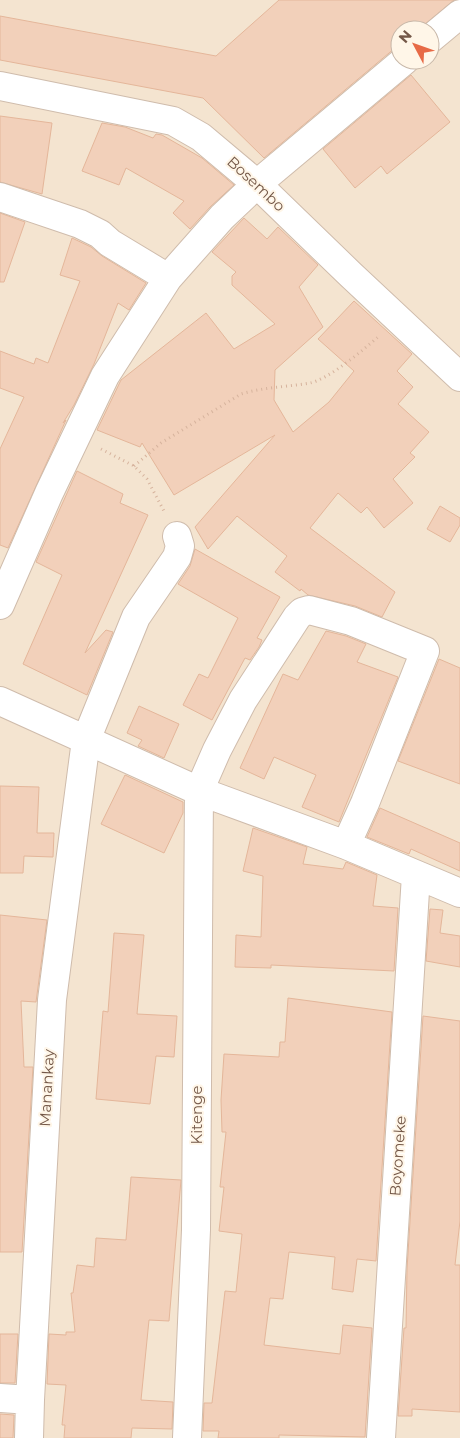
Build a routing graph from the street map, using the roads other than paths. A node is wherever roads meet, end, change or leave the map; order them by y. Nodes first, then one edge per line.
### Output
1 (460, 14) edge
2 (440, 31) edge
3 (393, 70) edge
4 (0, 86) edge
5 (257, 184) junction
6 (0, 197) edge
7 (168, 278) junction
8 (460, 377) edge
9 (177, 536) road end
10 (0, 605) edge
11 (0, 701) edge
12 (86, 740) junction
13 (199, 791) junction
14 (346, 845) junction
15 (416, 875) junction
16 (460, 893) edge
17 (0, 1398) edge
18 (30, 1400) junction
19 (29, 1438) edge
20 (187, 1438) edge
21 (382, 1438) edge

1 - 2 street
3 - 5 street
4 - 5 street, Bosembo
5 - 7 street
5 - 8 street, Bosembo
6 - 7 street
7 - 10 street
9 - 12 street, Manankay
11 - 12 street
12 - 13 street
12 - 18 street, Manankay
13 - 14 street
13 - 14 street
13 - 20 street, Kitenge
14 - 15 street
15 - 16 street
15 - 21 street, Boyomeke
17 - 18 street
18 - 19 street, Manankay

